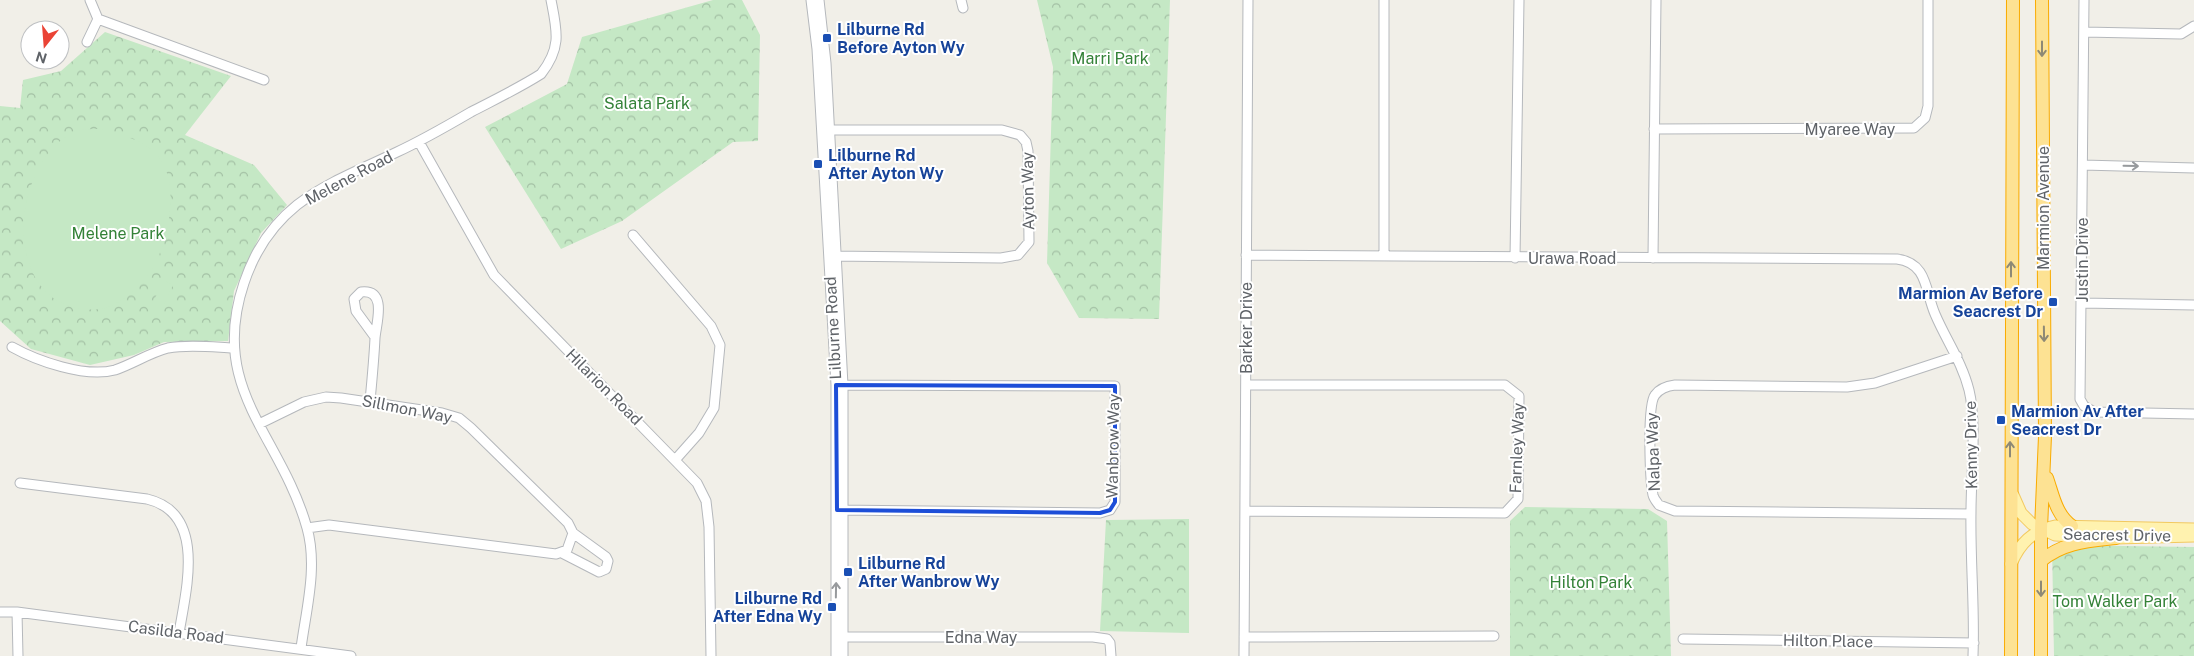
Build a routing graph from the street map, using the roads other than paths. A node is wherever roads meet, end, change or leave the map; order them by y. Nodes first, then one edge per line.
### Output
1 (90, 0) edge
2 (551, 0) edge
3 (811, 0) edge
4 (819, 0) edge
5 (1248, 0) edge
6 (1384, 0) edge
7 (1519, 0) edge
8 (1656, 0) edge
9 (1928, 0) edge
10 (2013, 0) edge
11 (2042, 0) edge
12 (2084, 0) edge
13 (98, 19) junction
14 (2194, 26) edge
15 (2084, 32) junction
16 (87, 42) dead end
17 (264, 80) dead end
18 (1654, 129) junction
19 (826, 130) junction
20 (419, 142) junction
21 (2082, 165) junction
22 (2194, 168) edge
23 (633, 235) dead end
24 (1246, 255) junction
25 (1384, 255) junction
26 (833, 256) junction
27 (1515, 258) junction
28 (1653, 258) junction
29 (1897, 259) joint
30 (2082, 302) junction
31 (2194, 305) edge
32 (375, 337) junction
33 (12, 348) dead end
34 (233, 348) junction
35 (1957, 356) junction
36 (840, 385) junction
37 (1246, 386) junction
38 (370, 400) junction
39 (2194, 414) edge
40 (259, 424) junction
41 (675, 460) junction
42 (2045, 471) junction
43 (20, 483) dead end
44 (2011, 484) junction
45 (841, 510) junction
46 (1245, 511) junction
47 (1971, 514) junction
48 (2072, 526) junction
49 (307, 528) junction
50 (2194, 528) edge
51 (2041, 529) junction
52 (573, 533) junction
53 (2194, 536) edge
54 (2116, 538) junction
55 (562, 553) junction
56 (2041, 561) junction
57 (2010, 567) junction
58 (0, 612) edge
59 (17, 612) junction
60 (179, 633) junction
61 (1494, 636) dead end
62 (840, 637) junction
63 (1244, 637) junction
64 (1683, 640) dead end
65 (1974, 643) junction
66 (301, 648) junction
67 (18, 656) edge
68 (351, 656) edge
69 (711, 656) edge
70 (836, 656) edge
71 (844, 656) edge
72 (1111, 656) edge
73 (1244, 656) edge
74 (1973, 656) edge
75 (2011, 656) edge
76 (2041, 656) edge

1 - 13 street
2 - 20 street, Melene Road
3 - 19 street, Lilburne Road
4 - 19 street, Lilburne Road
5 - 24 street, Barker Drive
6 - 25 street
7 - 27 street
8 - 18 street
9 - 18 street, Myaree Way
44 -> 10 highway, Marmion Avenue
11 -> 42 highway, Marmion Avenue
12 - 15 street, Justin Drive
13 - 16 street
13 - 17 street
14 - 15 street
15 - 21 street, Justin Drive
18 - 28 street
19 - 26 street, Lilburne Road
19 - 26 street, Ayton Way
20 - 34 street, Melene Road
20 - 41 street, Hilarion Road
21 -> 22 street
21 - 30 street, Justin Drive
23 - 41 street
24 - 25 street, Urawa Road
24 - 37 street, Barker Drive
25 - 27 street, Urawa Road
26 - 36 street, Lilburne Road
27 - 28 street, Urawa Road
28 - 29 street, Urawa Road
29 - 35 street, Kenny Drive
30 - 31 street
30 - 39 street, Justin Drive
32 - 32 street
32 - 38 street
33 - 34 street
34 - 40 street, Melene Road
35 - 47 street, Kenny Drive
35 - 47 street, Nalpa Way
36 - 45 street, Lilburne Road
36 - 45 street, Wanbrow Way
37 - 46 street, Barker Drive
37 - 46 street, Farnley Way
38 - 40 street, Sillmon Way
38 - 52 street, Sillmon Way
40 - 49 street, Melene Road
41 - 69 street, Hilarion Road
42 - 48 highway
42 - 51 highway, Marmion Avenue
43 - 60 street
44 - 51 main road, Seacrest Drive
44 - 57 highway, Marmion Avenue
45 - 62 street, Lilburne Road
46 - 63 street, Barker Drive
47 - 65 street, Kenny Drive
48 - 50 main road, Seacrest Drive
48 - 51 main road, Seacrest Drive
49 - 55 street, Sillmon Way
49 - 66 street, Melene Road
51 - 54 main road, Seacrest Drive
51 - 56 highway, Marmion Avenue
51 - 57 main road, Seacrest Drive
52 - 55 street
52 - 55 street, Sillmon Way
53 - 54 main road, Seacrest Drive
54 - 56 highway
56 -> 76 highway, Marmion Avenue
57 - 75 highway, Marmion Avenue
58 - 59 street, Casilda Road
59 - 60 street, Casilda Road
59 - 67 street
60 - 66 street, Casilda Road
61 - 63 street
62 - 70 street, Lilburne Road
62 - 71 street, Lilburne Road
62 - 72 street, Edna Way
63 - 73 street, Barker Drive
64 - 65 street, Hilton Place
65 - 74 street, Kenny Drive
66 - 68 street, Casilda Road

